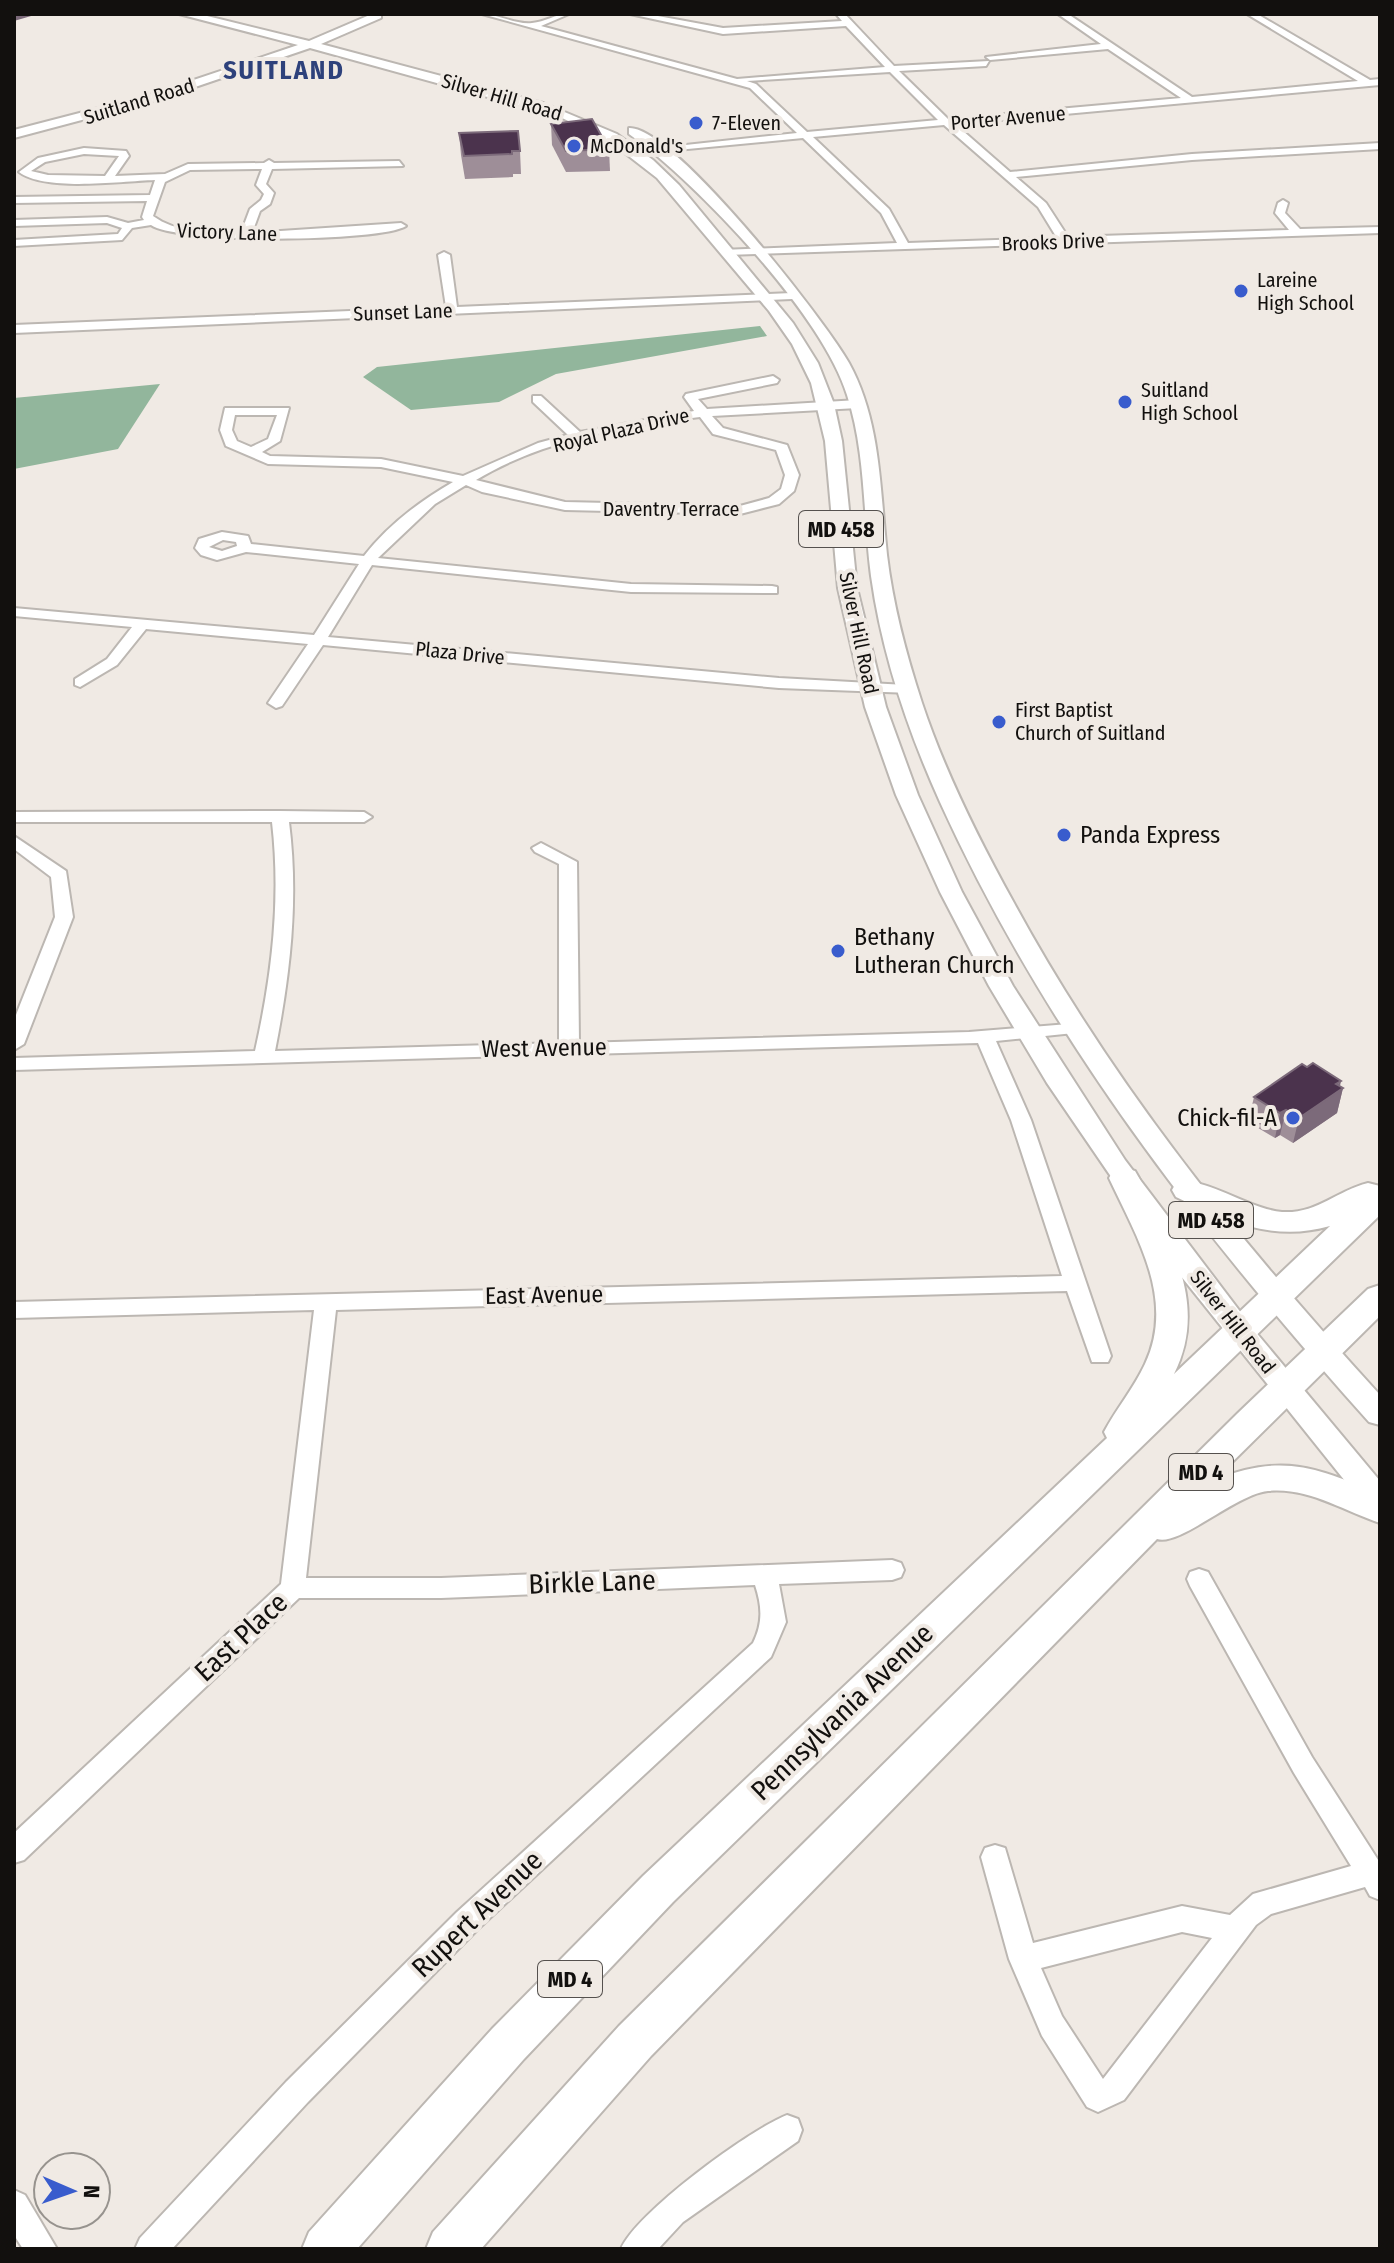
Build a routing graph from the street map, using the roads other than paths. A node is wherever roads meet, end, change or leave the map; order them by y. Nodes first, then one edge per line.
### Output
1 (185, 14) edge
2 (220, 14) edge
3 (486, 14) edge
4 (504, 14) edge
5 (565, 14) edge
6 (634, 14) edge
7 (840, 14) edge
8 (1062, 14) edge
9 (1251, 14) edge
10 (380, 15) edge
11 (849, 23) junction
12 (537, 25) junction
13 (309, 40) junction
14 (325, 40) junction
15 (1108, 46) junction
16 (892, 70) junction
17 (736, 80) junction
18 (1380, 82) edge
19 (1368, 83) junction
20 (1191, 100) junction
21 (948, 124) junction
22 (14, 134) edge
23 (809, 136) junction
24 (1380, 146) edge
25 (1367, 147) junction
26 (663, 150) junction
27 (635, 151) junction
28 (1380, 158) edge
29 (269, 163) junction
30 (399, 164) dead end
31 (1009, 175) junction
32 (109, 177) junction
33 (164, 177) junction
34 (152, 198) junction
35 (14, 200) edge
36 (1283, 203) dead end
37 (150, 222) junction
38 (14, 223) edge
39 (128, 226) junction
40 (401, 226) dead end
41 (1380, 230) edge
42 (1297, 233) junction
43 (246, 235) junction
44 (1065, 241) junction
45 (14, 243) edge
46 (905, 247) junction
47 (757, 251) junction
48 (726, 252) junction
49 (444, 255) dead end
50 (792, 296) junction
51 (764, 297) junction
52 (452, 310) junction
53 (14, 329) edge
54 (773, 380) dead end
55 (537, 399) dead end
56 (826, 404) junction
57 (858, 404) junction
58 (704, 412) junction
59 (578, 437) junction
60 (254, 451) junction
61 (465, 480) junction
62 (244, 548) dead end
63 (368, 562) junction
64 (772, 590) dead end
65 (14, 612) edge
66 (143, 623) junction
67 (319, 639) junction
68 (80, 682) dead end
69 (906, 690) junction
70 (868, 691) junction
71 (276, 703) dead end
72 (280, 816) junction
73 (14, 817) edge
74 (364, 817) dead end
75 (14, 841) edge
76 (541, 848) dead end
77 (1074, 1027) junction
78 (1030, 1034) junction
79 (985, 1038) junction
80 (14, 1044) edge
81 (569, 1048) junction
82 (264, 1056) junction
83 (14, 1064) edge
84 (1124, 1178) junction
85 (1380, 1186) edge
86 (1187, 1190) junction
87 (1380, 1197) edge
88 (1074, 1283) junction
89 (1276, 1297) junction
90 (1380, 1297) edge
91 (326, 1301) junction
92 (14, 1310) edge
93 (1240, 1332) junction
94 (1324, 1351) junction
95 (1100, 1356) dead end
96 (1286, 1388) junction
97 (1380, 1414) edge
98 (1107, 1457) junction
99 (1380, 1502) edge
100 (1380, 1509) edge
101 (1118, 1556) junction
102 (892, 1570) dead end
103 (764, 1576) junction
104 (1199, 1579) dead end
105 (293, 1588) junction
106 (14, 1851) edge
107 (995, 1857) dead end
108 (1376, 1880) edge
109 (1236, 1929) junction
110 (1023, 1959) junction
111 (787, 2130) dead end
112 (14, 2206) edge
113 (41, 2249) edge
114 (151, 2249) edge
115 (326, 2249) edge
116 (450, 2249) edge
117 (637, 2249) edge

1 - 13 main road, Silver Hill Road / MD 458
2 - 13 main road, Silver Hill Road / MD 458
3 - 12 street
4 - 12 street
5 - 12 street
6 - 11 street
7 - 11 street
8 - 15 street
9 - 19 street
10 - 13 main road, Suitland Road
10 - 14 main road, Suitland Road
11 - 16 street
12 - 17 street
13 - 14 main road, Suitland Road
13 - 22 main road, Suitland Road
13 - 27 main road, Silver Hill Road / MD 458
14 - 26 main road, Silver Hill Road / MD 458
15 - 16 street
15 - 20 street
16 - 17 street
16 - 21 street
17 - 23 street
18 - 19 street, Porter Avenue
19 - 20 street, Porter Avenue
20 - 21 street, Porter Avenue
21 - 23 street, Porter Avenue
21 - 31 street
23 - 26 street, Porter Avenue
23 - 46 street
24 - 25 street
25 - 28 street
25 - 31 street
26 - 27 street, Porter Avenue
26 - 47 main road, Silver Hill Road / MD 458
27 - 48 main road, Silver Hill Road / MD 458
29 - 30 street
29 - 33 street
29 - 43 street
31 - 44 street
32 - 32 street
32 - 33 street
33 - 34 street, Victory Lane
34 - 35 street
34 - 37 street, Victory Lane
36 - 42 street
37 - 39 street
37 - 43 street, Victory Lane
38 - 39 street
39 - 45 street
40 - 43 street, Victory Lane
41 - 42 street, Brooks Drive
42 - 44 street, Brooks Drive
44 - 46 street, Brooks Drive
46 - 47 street, Brooks Drive
47 - 48 street, Brooks Drive
47 - 50 main road, Silver Hill Road / MD 458
48 - 51 main road, Silver Hill Road / MD 458
49 - 52 street
50 - 51 street, Sunset Lane
50 - 57 main road, Silver Hill Road / MD 458
51 - 52 street, Sunset Lane
51 - 56 main road, Silver Hill Road / MD 458
52 - 53 street, Sunset Lane
54 - 58 street
55 - 59 street
56 - 57 street, Royal Plaza Drive
56 - 58 street, Royal Plaza Drive
56 - 70 main road, Silver Hill Road / MD 458
57 - 69 main road, Silver Hill Road / MD 458
58 - 59 street, Royal Plaza Drive
58 - 61 street, Daventry Terrace
59 - 61 street, Royal Plaza Drive
60 - 60 street
60 - 61 street
61 - 63 street, Royal Plaza Drive
62 - 63 street
63 - 64 street
63 - 67 street, Royal Plaza Drive
65 - 66 street, Plaza Drive
66 - 67 street, Plaza Drive
66 - 68 street
67 - 70 street, Plaza Drive
67 - 71 street, Royal Plaza Drive
69 - 70 street, Plaza Drive
69 - 77 main road, Silver Hill Road / MD 458
70 - 78 main road, Silver Hill Road / MD 458
72 - 73 street
72 - 74 street
72 - 82 street
75 - 80 street
76 - 81 street
77 - 78 street, West Avenue
77 - 86 main road, Silver Hill Road / MD 458
78 - 79 street, West Avenue
78 - 84 main road, Silver Hill Road / MD 458
79 - 81 street, West Avenue
79 - 88 street
81 - 82 street, West Avenue
82 - 83 street, West Avenue
84 - 93 main road, Silver Hill Road / MD 458
84 - 98 highway
85 - 86 highway
86 - 89 main road, Silver Hill Road / MD 458
87 - 89 highway, Pennsylvania Avenue / MD 4
88 - 91 street, East Avenue
88 - 95 street
89 - 93 highway, Pennsylvania Avenue / MD 4
89 - 94 main road, Silver Hill Road / MD 458
90 - 94 highway, MD 4
91 - 92 street, East Avenue
91 - 105 street, East Place
93 - 96 main road, Silver Hill Road / MD 458
93 - 98 highway, Pennsylvania Avenue / MD 4
94 - 96 highway, MD 4
94 - 97 main road, Silver Hill Road / MD 458
96 - 99 main road, Silver Hill Road / MD 458
96 - 101 highway, MD 4
98 - 115 highway, Pennsylvania Avenue / MD 4
100 - 101 highway
101 - 116 highway, MD 4
102 - 103 street, Birkle Lane
103 - 105 street, Birkle Lane
103 - 114 street, Rupert Avenue
104 - 108 street
105 - 106 street, East Place
107 - 110 street
108 - 109 street
109 - 110 street
109 - 110 street
111 - 117 street
112 - 113 street

